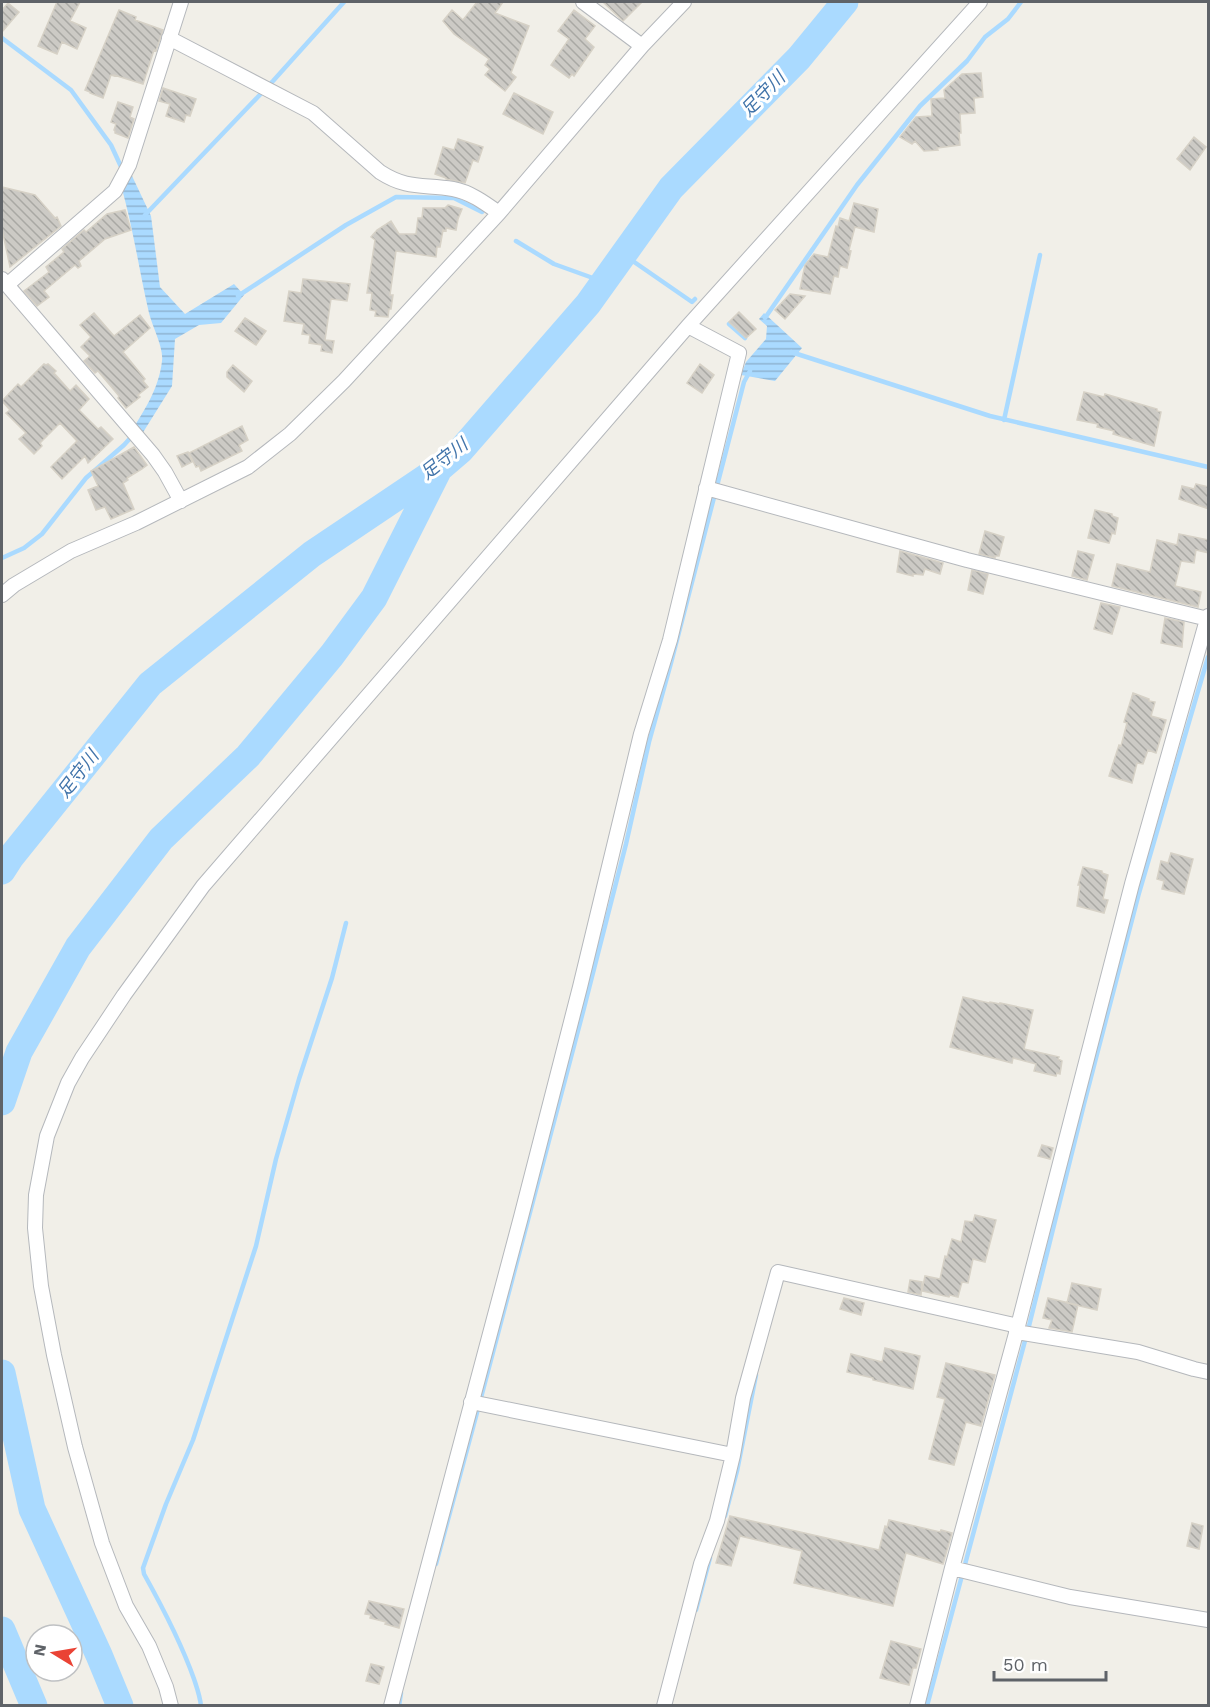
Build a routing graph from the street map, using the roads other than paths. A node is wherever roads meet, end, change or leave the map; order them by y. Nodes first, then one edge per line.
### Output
1 (181, 2) edge
2 (583, 2) edge
3 (684, 2) edge
4 (980, 2) edge
5 (169, 38) junction
6 (642, 46) junction
7 (498, 213) junction
8 (4, 282) edge
9 (688, 326) junction
10 (712, 489) junction
11 (181, 501) junction
12 (2, 595) edge
13 (1208, 618) edge
14 (1206, 641) edge
15 (1022, 1331) junction
16 (1209, 1372) edge
17 (477, 1403) junction
18 (733, 1455) junction
19 (959, 1570) junction
20 (1209, 1620) edge
21 (171, 1706) edge
22 (391, 1706) edge
23 (664, 1706) edge
24 (917, 1706) edge

1 - 5 street
2 - 6 street
3 - 6 street
4 - 9 street
5 - 7 street
5 - 8 street
6 - 7 street
7 - 11 street
8 - 11 street
9 - 10 street
9 - 21 street
10 - 13 street
10 - 17 street
11 - 12 street
13 - 14 street
14 - 15 street
15 - 16 street
15 - 18 street
15 - 19 street
17 - 18 street
17 - 22 street
18 - 23 street
19 - 20 street
19 - 24 street

